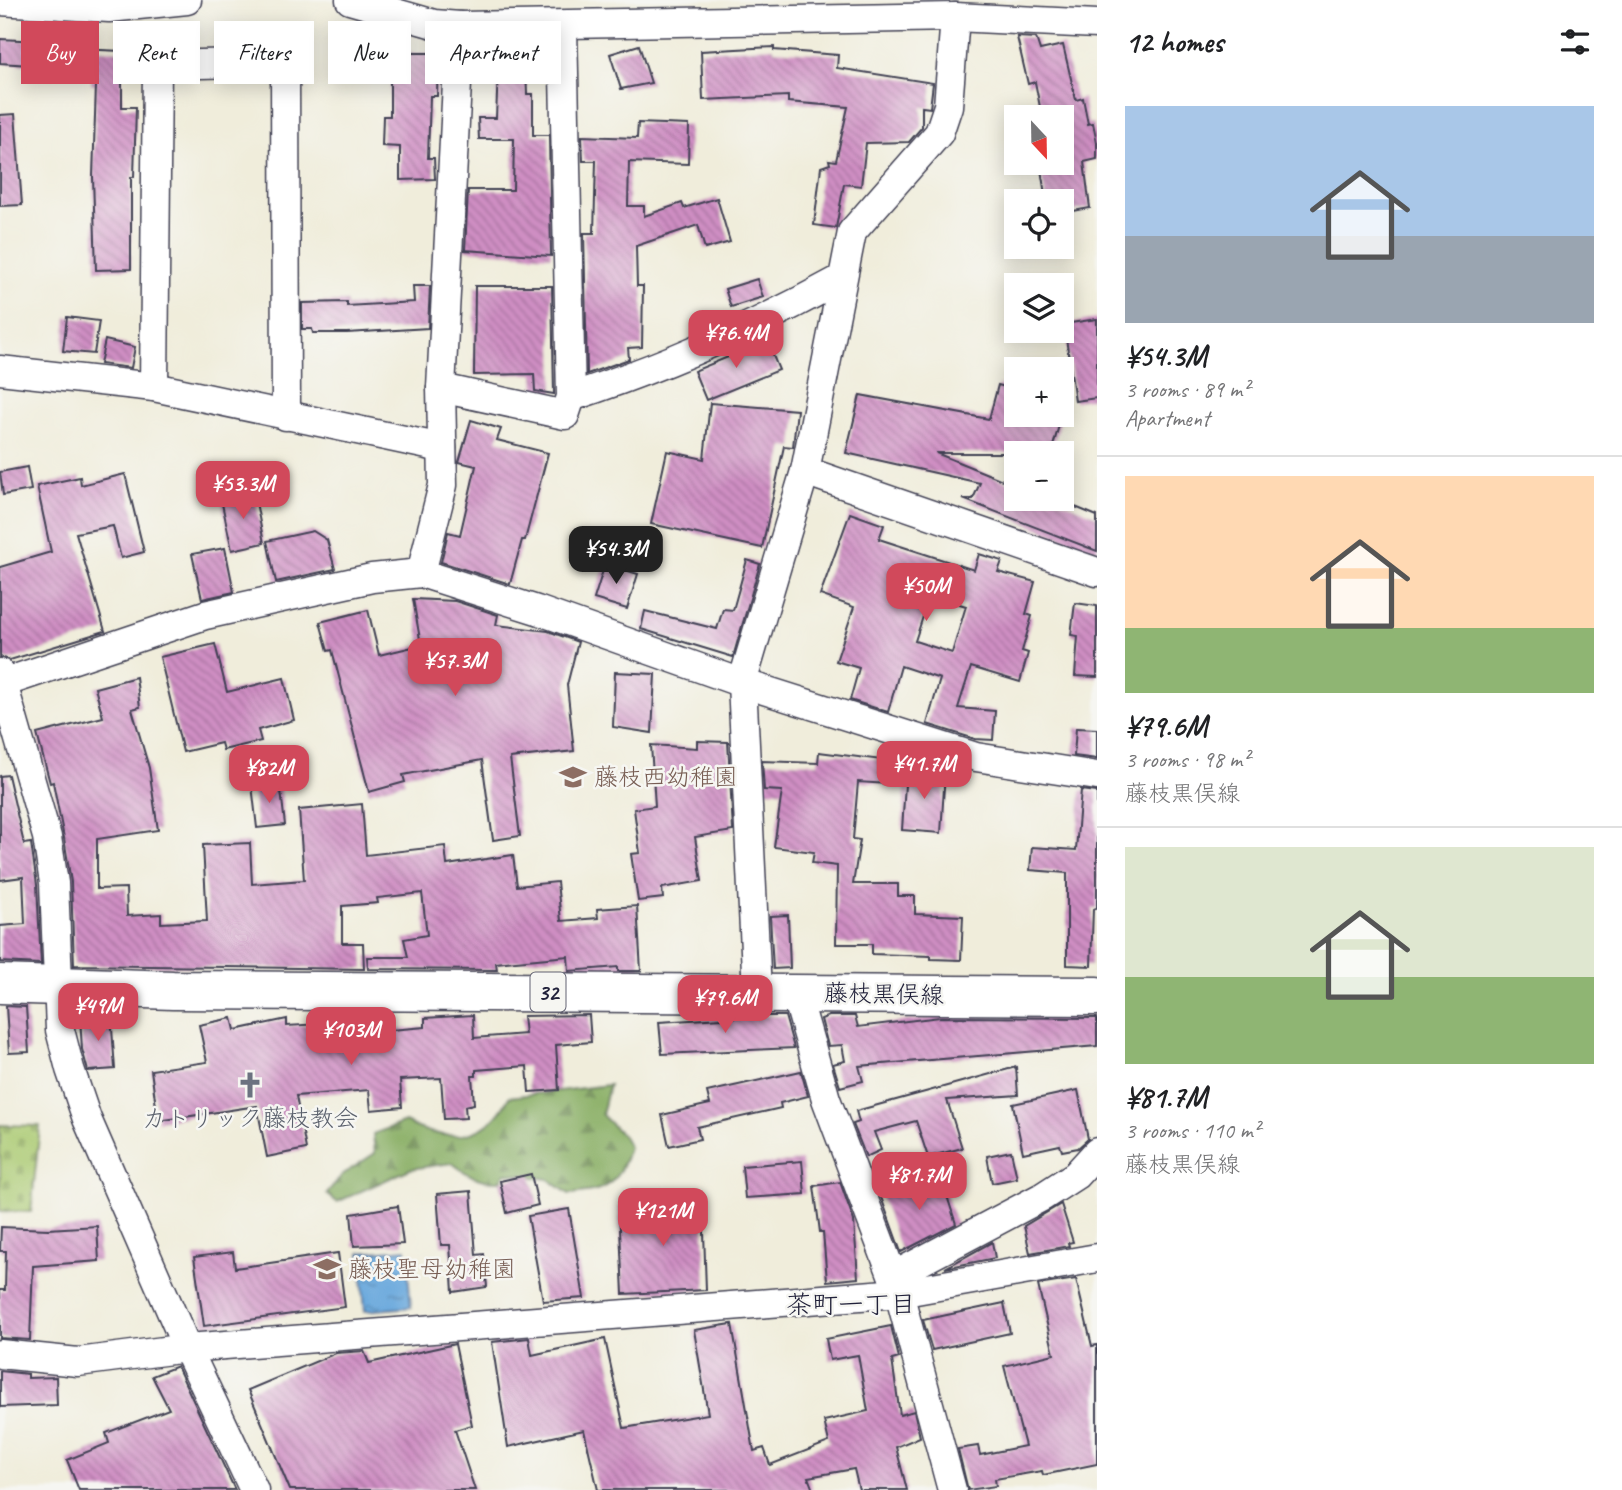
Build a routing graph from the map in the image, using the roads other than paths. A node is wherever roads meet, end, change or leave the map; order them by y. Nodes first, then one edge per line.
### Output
1 (187, 0) edge
2 (350, 0) edge
3 (0, 1) edge
4 (955, 17) junction
5 (425, 21) edge
6 (1097, 24) edge
7 (563, 27) joint
8 (457, 84) edge
9 (841, 279) junction
10 (0, 370) edge
11 (154, 387) junction
12 (441, 388) junction
13 (571, 397) junction
14 (286, 416) junction
15 (442, 448) junction
16 (805, 471) junction
17 (1097, 572) edge
18 (421, 573) junction
19 (1, 680) edge
20 (742, 683) junction
21 (1097, 776) edge
22 (0, 984) edge
23 (56, 986) junction
24 (757, 992) junction
25 (796, 993) junction
26 (1097, 996) edge
27 (1097, 1152) edge
28 (1097, 1258) edge
29 (896, 1285) junction
30 (187, 1348) junction
31 (0, 1354) edge
32 (254, 1490) edge
33 (952, 1490) edge

1 - 3 street
2 - 5 street
4 - 6 street
4 - 7 street
4 - 9 street
7 - 13 street
8 - 12 street
9 - 13 street
9 - 16 street
10 - 11 street
11 - 14 street
11 - 14 street
12 - 13 street
12 - 15 street
14 - 15 street
15 - 18 street
16 - 17 street
16 - 20 street
18 - 19 street
18 - 20 street
19 - 23 street
20 - 21 street
20 - 24 street
22 - 23 main road, 藤枝黒俣線 / 32
23 - 24 main road, 藤枝黒俣線 / 32
23 - 30 street
24 - 25 main road, 藤枝黒俣線 / 32
25 - 26 main road, 藤枝黒俣線 / 32
25 - 29 street
27 - 29 street
28 - 29 street
29 - 30 street
29 - 33 street
30 - 31 street
30 - 32 street

